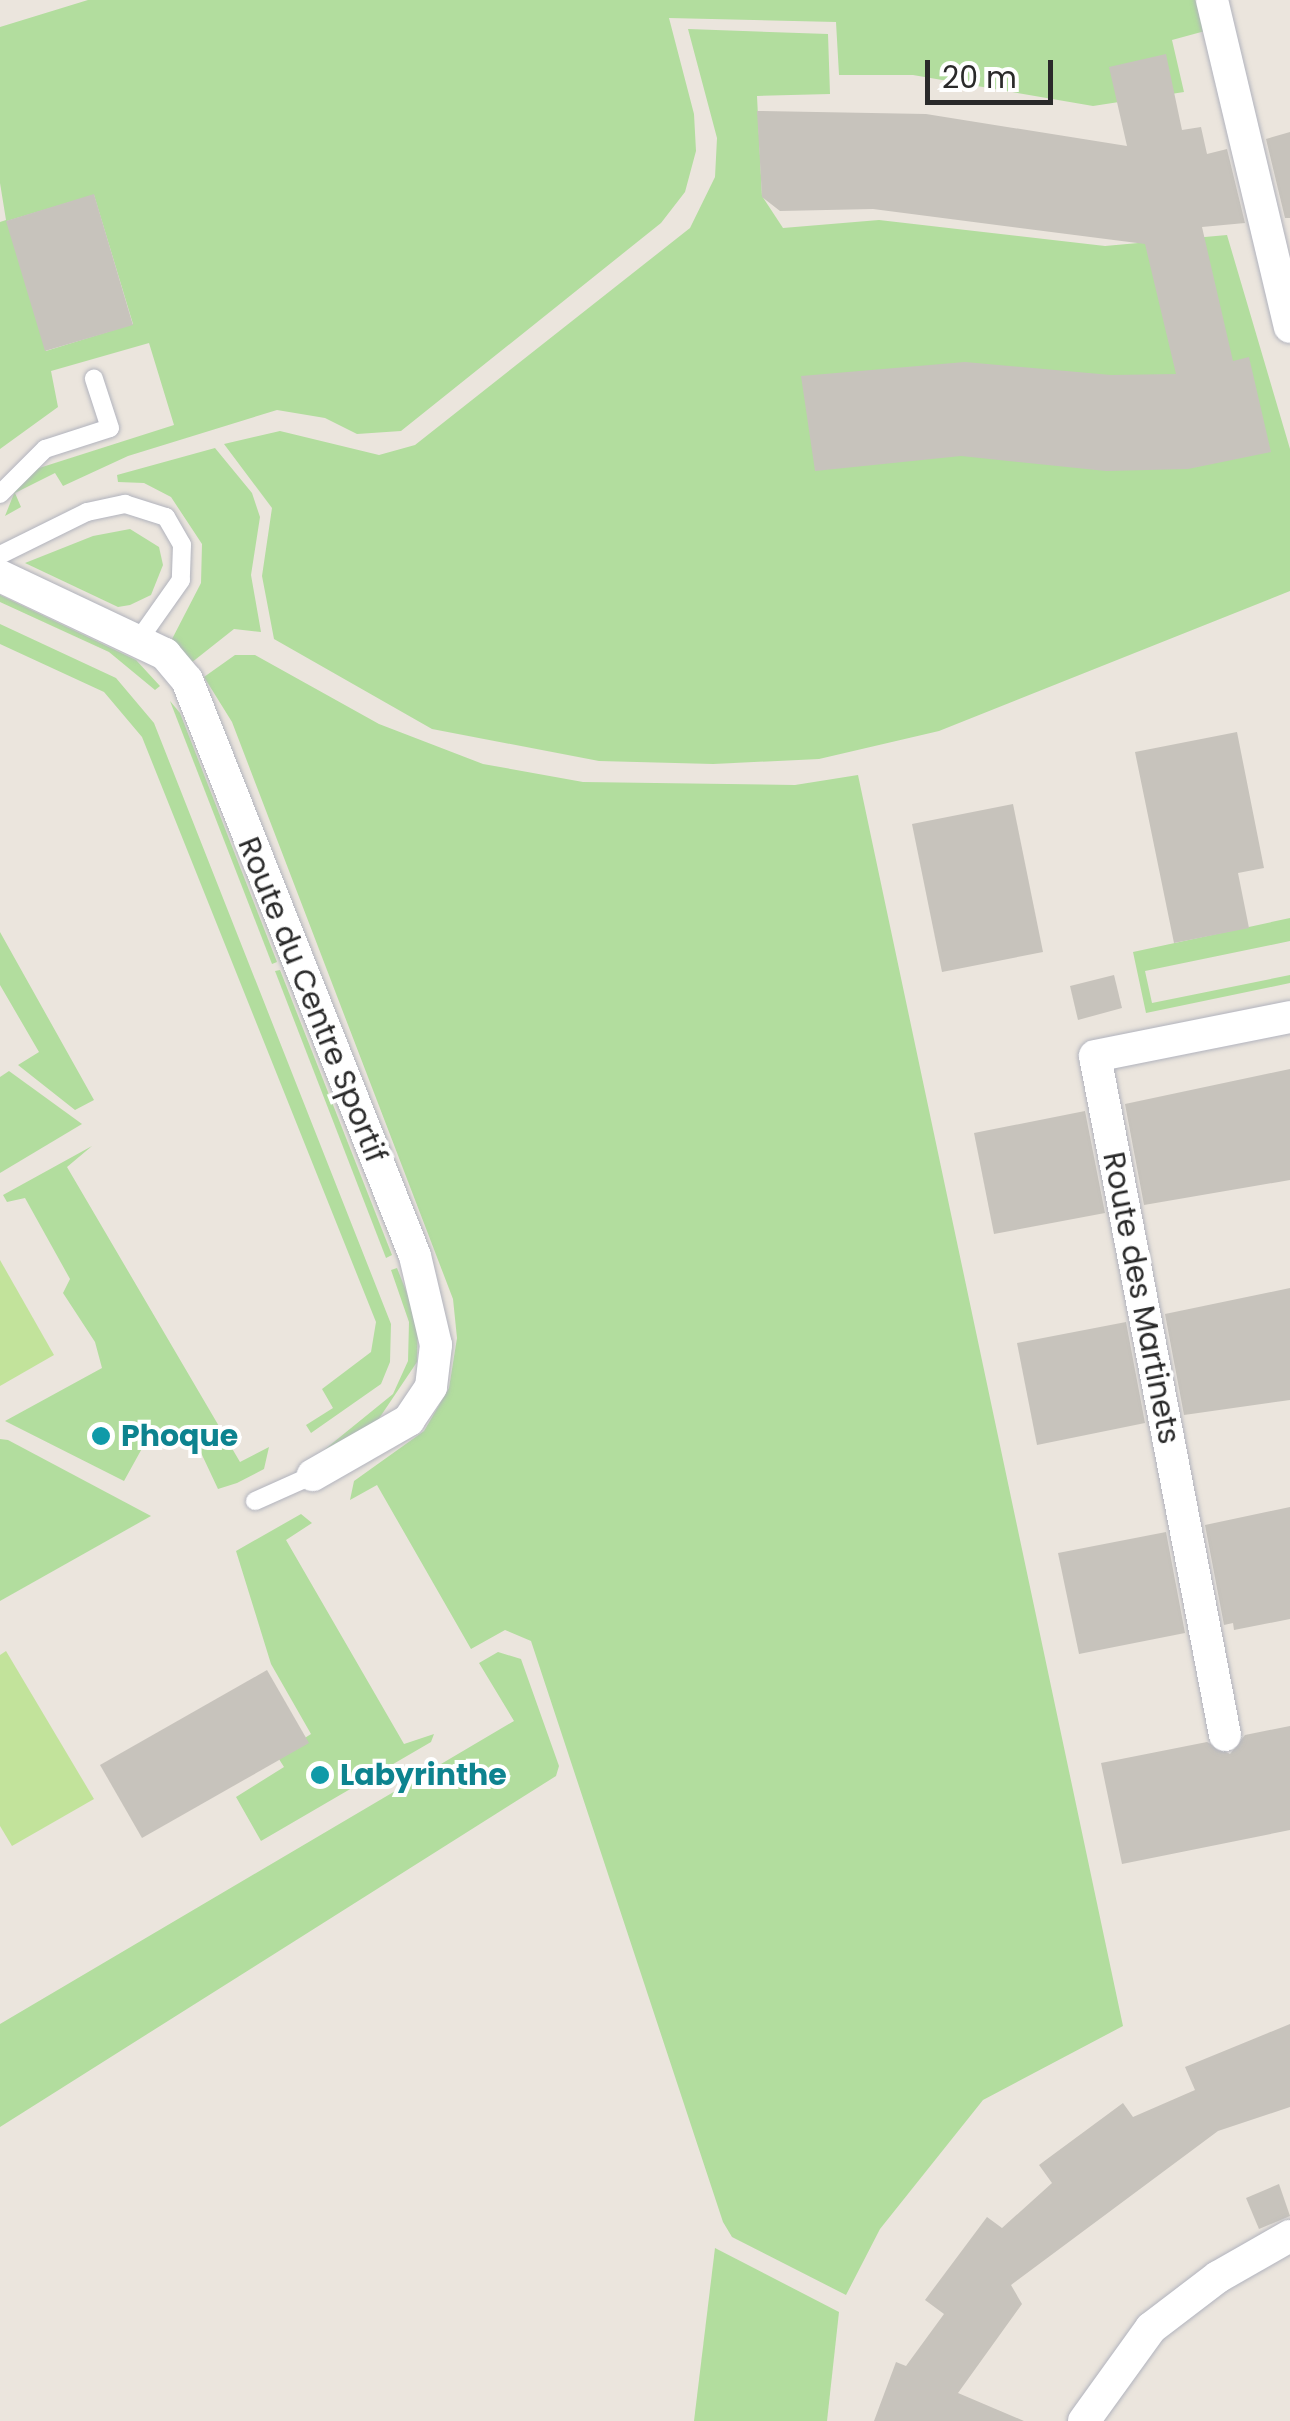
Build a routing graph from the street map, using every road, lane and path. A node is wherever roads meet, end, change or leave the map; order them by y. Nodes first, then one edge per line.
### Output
1 (1212, 0) edge
2 (1290, 327) edge
3 (94, 379) dead end
4 (0, 494) edge
5 (0, 554) edge
6 (0, 576) edge
7 (138, 642) junction
8 (1290, 1018) edge
9 (313, 1475) joint
10 (254, 1501) dead end
11 (1225, 1735) dead end
12 (1290, 2236) edge
13 (1084, 2421) edge

1 - 2 street
3 - 4 lane
5 - 7 lane
6 - 7 street, Route du Centre Sportif
7 - 9 street, Route du Centre Sportif
8 - 11 street, Route des Martinets
9 - 10 lane
12 - 13 street

